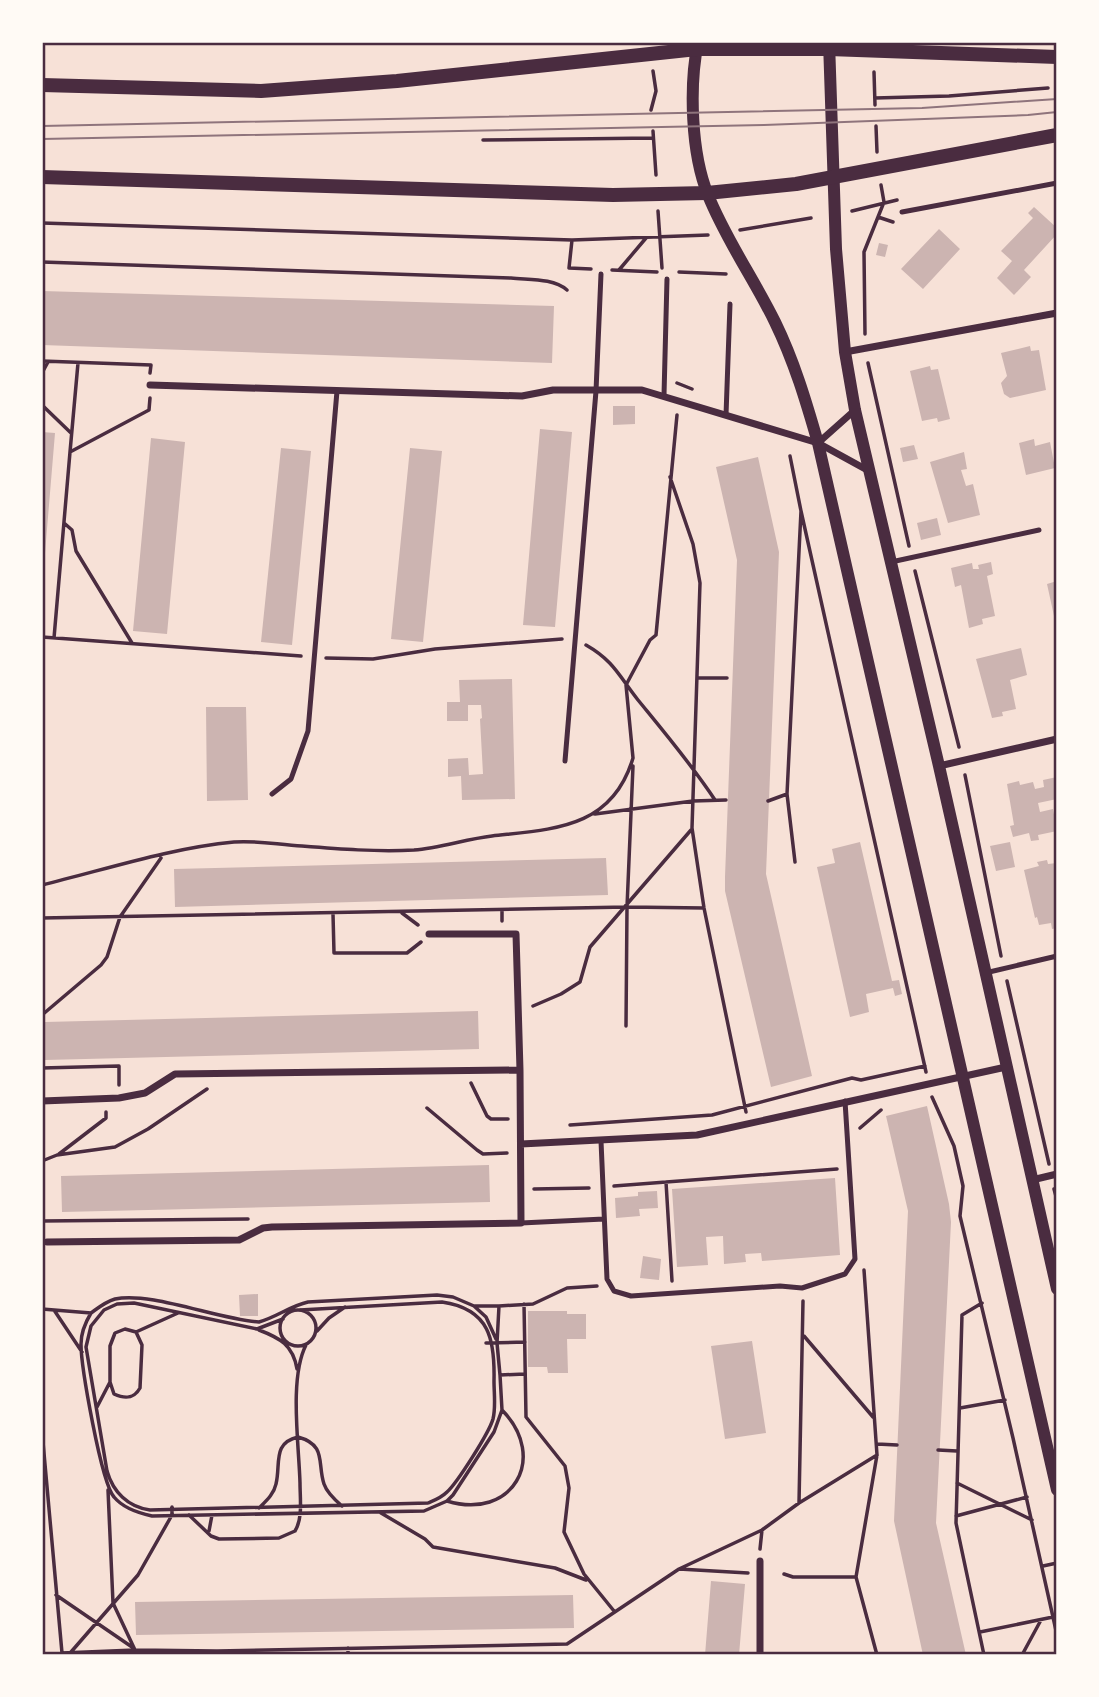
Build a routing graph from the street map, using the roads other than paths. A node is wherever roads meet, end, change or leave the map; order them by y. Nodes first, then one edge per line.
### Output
1 (697, 46) edge
2 (829, 46) edge
3 (1057, 57) edge
4 (42, 85) edge
5 (1057, 135) edge
6 (42, 177) edge
7 (833, 178) junction
8 (1057, 183) edge
9 (707, 192) junction
10 (902, 212) dead end
11 (601, 272) road end
12 (667, 279) dead end
13 (730, 304) dead end
14 (1057, 313) edge
15 (845, 352) junction
16 (150, 385) road end
17 (337, 391) junction
18 (596, 391) junction
19 (664, 396) junction
20 (855, 410) junction
21 (726, 415) junction
22 (818, 443) junction
23 (869, 471) junction
24 (1039, 530) dead end
25 (891, 562) junction
26 (1057, 739) edge
27 (565, 761) dead end
28 (939, 766) junction
29 (272, 794) dead end
30 (429, 934) road end
31 (1057, 957) edge
32 (985, 973) junction
33 (1006, 1067) junction
34 (520, 1070) junction
35 (963, 1077) junction
36 (42, 1101) edge
37 (845, 1101) junction
38 (601, 1142) junction
39 (521, 1144) junction
40 (1054, 1175) edge
41 (1032, 1180) junction
42 (604, 1219) junction
43 (521, 1223) junction
44 (47, 1242) dead end
45 (1057, 1289) edge
46 (1057, 1490) edge
47 (760, 1561) dead end
48 (760, 1655) edge

1 - 2 main road
1 - 4 main road
1 - 9 street
2 - 3 main road
2 - 7 street
5 - 7 main road
6 - 9 main road
7 - 9 main road
7 - 15 street
8 - 10 lane
9 - 22 street
11 - 18 lane
12 - 19 lane
13 - 21 lane
14 - 15 street
15 - 20 street
16 - 17 street
17 - 18 street
17 - 29 lane
18 - 19 street
18 - 27 lane
19 - 21 street
20 - 22 street
20 - 23 street
21 - 22 street
22 - 23 street
22 - 35 street
23 - 25 street
24 - 25 lane
25 - 28 street
26 - 28 street
28 - 32 street
30 - 34 street
31 - 32 lane
32 - 33 street
33 - 35 street
33 - 41 street
34 - 36 street
34 - 39 street
35 - 37 street
35 - 46 street
37 - 38 street
37 - 42 lane
38 - 39 street
38 - 42 lane
39 - 43 street
40 - 41 street
41 - 45 street
42 - 43 lane
43 - 44 street
47 - 48 street

